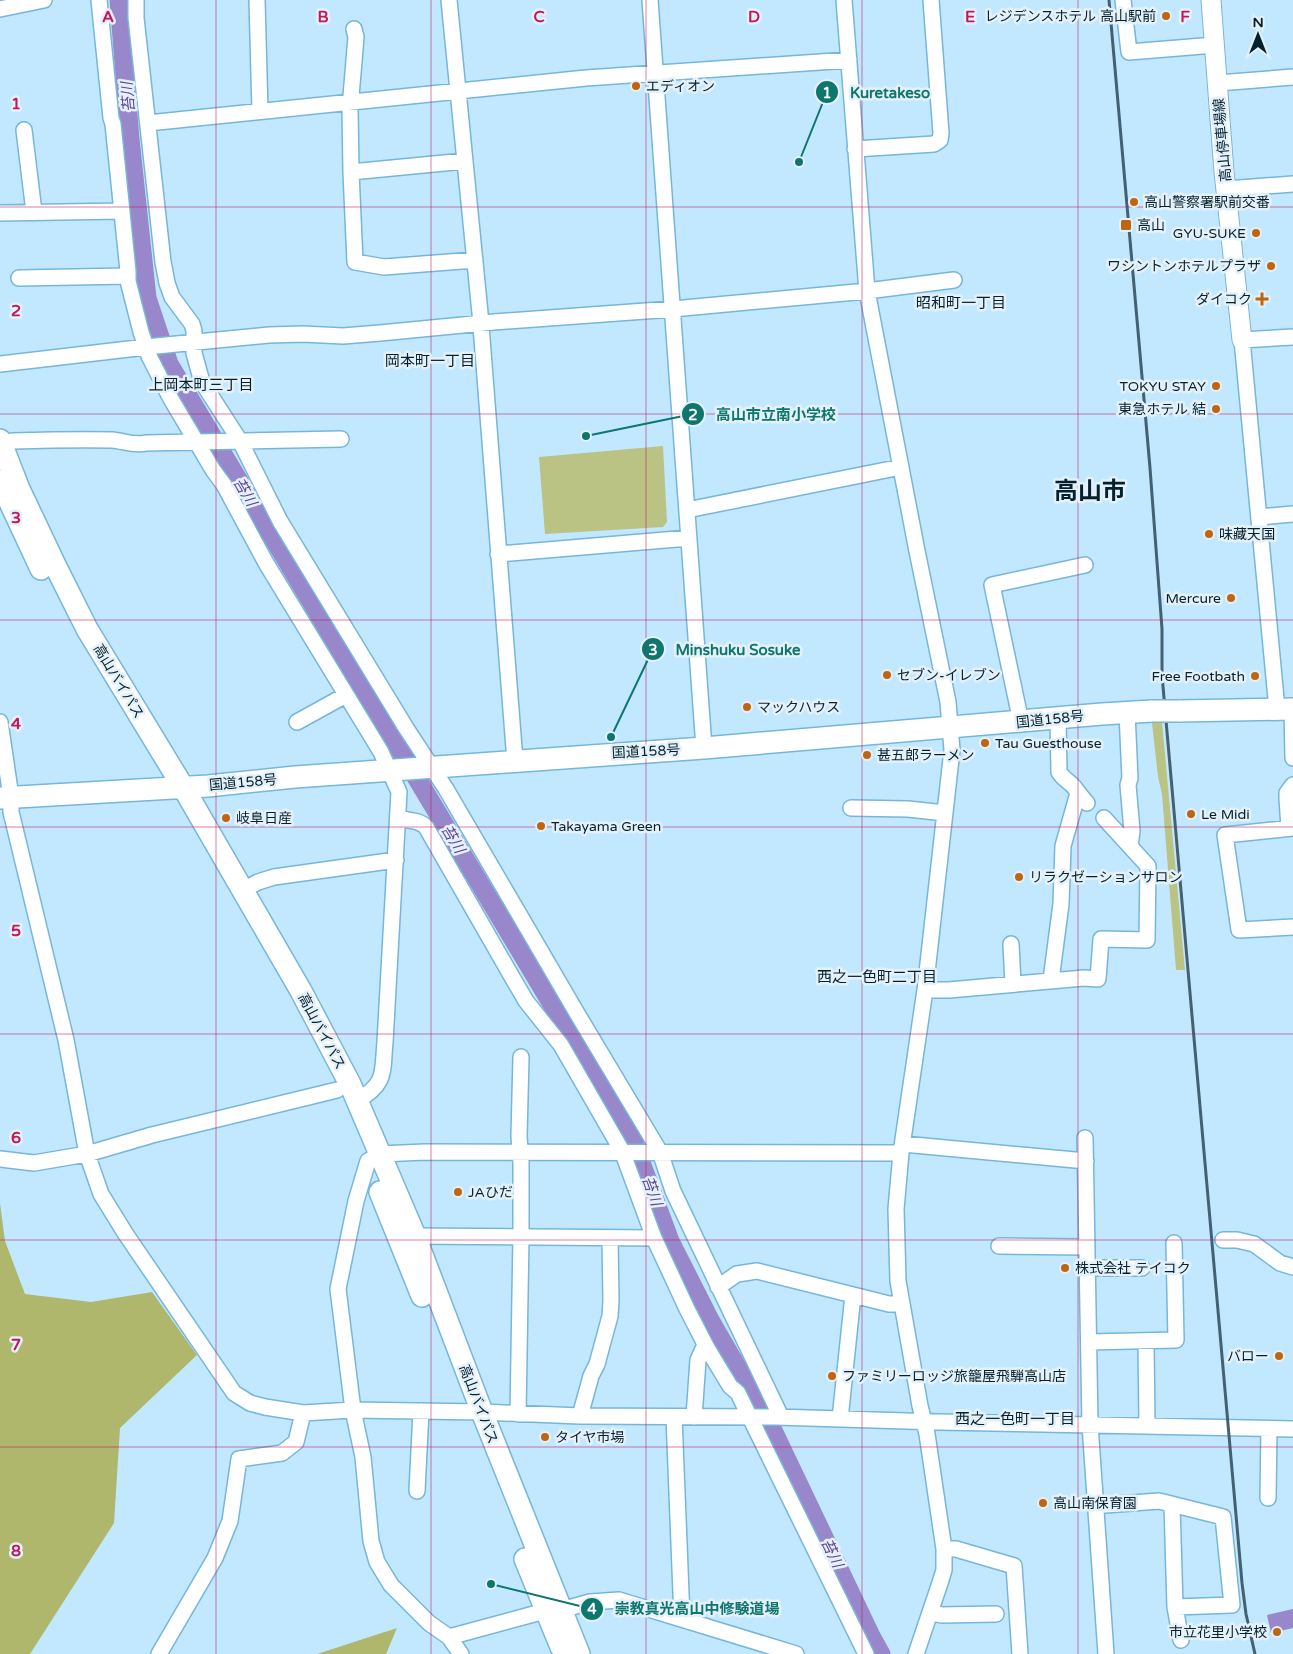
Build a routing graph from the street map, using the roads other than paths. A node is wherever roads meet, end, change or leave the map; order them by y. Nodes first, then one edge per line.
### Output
1 (44, 0) edge
2 (99, 0) edge
3 (136, 0) edge
4 (256, 0) edge
5 (449, 0) edge
6 (650, 0) edge
7 (844, 0) edge
8 (931, 0) edge
9 (1123, 0) edge
10 (1211, 0) edge
11 (0, 8) edge
12 (354, 29) dead end
13 (1214, 45) junction
14 (848, 60) junction
15 (655, 72) junction
16 (1293, 77) edge
17 (1218, 83) junction
18 (458, 91) junction
19 (351, 102) junction
20 (260, 111) junction
21 (148, 123) junction
22 (24, 130) dead end
23 (855, 148) junction
24 (465, 161) junction
25 (351, 172) junction
26 (1293, 184) edge
27 (1226, 189) junction
28 (122, 211) junction
29 (34, 212) junction
30 (0, 213) edge
31 (475, 260) junction
32 (128, 276) junction
33 (19, 278) dead end
34 (954, 280) dead end
35 (867, 290) junction
36 (673, 309) junction
37 (481, 324) junction
38 (1293, 337) edge
39 (1242, 340) junction
40 (189, 344) junction
41 (149, 347) junction
42 (0, 364) edge
43 (341, 439) dead end
44 (236, 441) junction
45 (1, 442) edge
46 (198, 442) junction
47 (901, 467) junction
48 (0, 481) edge
49 (687, 510) junction
50 (1293, 514) edge
51 (1259, 517) junction
52 (689, 538) junction
53 (498, 554) junction
54 (1085, 565) dead end
55 (346, 695) junction
56 (1287, 709) edge
57 (1127, 712) junction
58 (1058, 718) junction
59 (0, 722) edge
60 (297, 722) dead end
61 (1021, 722) junction
62 (951, 727) junction
63 (704, 748) junction
64 (1293, 758) edge
65 (515, 761) junction
66 (429, 768) junction
67 (392, 771) junction
68 (1293, 785) edge
69 (175, 788) junction
70 (6, 798) edge
71 (850, 808) dead end
72 (945, 813) junction
73 (399, 816) junction
74 (1104, 818) dead end
75 (1291, 828) edge
76 (1130, 846) junction
77 (396, 860) junction
78 (243, 890) junction
79 (1293, 926) edge
80 (1011, 944) dead end
81 (1051, 980) junction
82 (1013, 984) junction
83 (925, 990) junction
84 (521, 1057) dead end
85 (337, 1090) junction
86 (357, 1101) junction
87 (1085, 1138) dead end
88 (902, 1149) junction
89 (520, 1151) junction
90 (624, 1151) junction
91 (658, 1152) junction
92 (87, 1154) junction
93 (374, 1158) junction
94 (0, 1159) edge
95 (1086, 1161) junction
96 (414, 1236) junction
97 (521, 1236) junction
98 (610, 1238) junction
99 (654, 1238) junction
100 (1223, 1240) dead end
101 (1174, 1243) dead end
102 (999, 1246) dead end
103 (1087, 1247) junction
104 (1293, 1267) edge
105 (1087, 1268) junction
106 (1142, 1268) dead end
107 (718, 1287) junction
108 (853, 1295) junction
109 (901, 1304) junction
110 (1146, 1341) junction
111 (1089, 1342) junction
112 (707, 1348) junction
113 (353, 1410) junction
114 (421, 1411) junction
115 (475, 1412) junction
116 (303, 1413) junction
117 (518, 1414) junction
118 (580, 1416) junction
119 (674, 1417) junction
120 (694, 1417) junction
121 (750, 1417) junction
122 (778, 1417) junction
123 (840, 1419) junction
124 (924, 1421) junction
125 (1090, 1425) junction
126 (1147, 1426) junction
127 (1269, 1429) junction
128 (1293, 1429) edge
129 (417, 1491) dead end
130 (1268, 1498) dead end
131 (1095, 1503) junction
132 (1172, 1505) junction
133 (944, 1549) junction
134 (1175, 1607) junction
135 (553, 1610) junction
136 (931, 1612) junction
137 (996, 1614) dead end
138 (682, 1619) junction
139 (449, 1637) junction
140 (1181, 1640) dead end
141 (159, 1654) edge
142 (461, 1654) edge
143 (564, 1654) edge
144 (579, 1654) edge
145 (796, 1654) edge
146 (866, 1654) edge
147 (916, 1654) edge
148 (1020, 1654) edge
149 (1106, 1654) edge

1 - 11 street
2 - 28 street
3 - 21 street
4 - 20 street
5 - 18 street
6 - 15 street
7 - 14 street
8 - 23 street
9 - 13 street
10 - 13 main road, 高山停車場線
12 - 19 street
13 - 17 main road, 高山停車場線
14 - 15 street
14 - 23 street
15 - 18 street
15 - 36 street
16 - 17 street
17 - 27 main road, 高山停車場線
18 - 19 street
18 - 24 street
19 - 20 street
19 - 25 street
20 - 21 street
21 - 40 street
22 - 29 street
23 - 35 street
24 - 25 street
24 - 31 street
25 - 31 street
26 - 27 street
27 - 39 main road, 高山停車場線
28 - 29 street
28 - 32 street
29 - 30 street
31 - 37 street
32 - 33 street
32 - 41 street
34 - 35 street
35 - 36 street
35 - 47 street
36 - 37 street
36 - 49 street
37 - 40 street
37 - 53 street
38 - 39 street
39 - 51 street
40 - 41 street
40 - 44 street
41 - 42 street
41 - 46 street
43 - 44 street
44 - 46 street
44 - 66 street
45 - 46 street
45 - 69 highway, 高山バイパス
46 - 55 street
47 - 49 street
47 - 62 street
48 - 69 highway, 高山バイパス
49 - 52 street
50 - 51 street
51 - 56 street
52 - 53 street
52 - 63 street
53 - 65 street
54 - 61 street
55 - 60 street
55 - 67 street
56 - 57 highway, 国道158号, bridge
56 - 64 street
57 - 58 highway, 国道158号
57 - 76 street
58 - 61 highway, 国道158号
58 - 81 street
59 - 70 street
61 - 62 highway, 国道158号
62 - 63 highway, 国道158号
62 - 72 street
63 - 65 highway, 国道158号
65 - 66 highway, 国道158号
66 - 67 highway, 国道158号
66 - 91 street
67 - 69 highway, 国道158号
67 - 73 street
68 - 75 street
69 - 70 highway, 国道158号
69 - 78 highway, 高山バイパス
69 - 85 highway, 高山バイパス
70 - 92 street
71 - 72 street
72 - 83 street
73 - 77 street
73 - 90 street
74 - 76 street
75 - 79 street
76 - 81 street
77 - 78 street
77 - 86 street
78 - 86 highway, 高山バイパス
80 - 82 street
81 - 82 street
82 - 83 street
83 - 88 street
84 - 89 street
85 - 92 street
85 - 93 highway, 高山バイパス
86 - 93 highway, 高山バイパス
87 - 95 street
88 - 91 street
88 - 95 street
88 - 109 street
89 - 90 street
89 - 93 street
89 - 97 street
90 - 91 street
90 - 99 street
91 - 107 street
92 - 94 street
92 - 116 street
93 - 96 highway, 高山バイパス
93 - 113 street
93 - 115 highway, 高山バイパス
95 - 103 street
96 - 97 street
96 - 115 highway, 高山バイパス
97 - 98 street
97 - 117 street
98 - 99 street
98 - 118 street
99 - 112 street
100 - 104 street
101 - 110 street
102 - 103 street
103 - 105 street
105 - 106 street
105 - 111 street
107 - 108 street
107 - 122 street
108 - 109 street
108 - 123 street
109 - 124 street
110 - 111 street
110 - 126 street
111 - 125 street
112 - 120 street
112 - 121 street
113 - 114 street
113 - 116 street
113 - 139 street
114 - 115 street
114 - 129 street
115 - 117 street
115 - 135 highway, 高山バイパス
116 - 141 street
117 - 118 street
118 - 119 street
119 - 120 street
119 - 138 street
120 - 121 street
121 - 122 street
121 - 146 street
122 - 123 street
123 - 124 street
124 - 125 street
124 - 133 street
125 - 126 street
125 - 131 street
126 - 127 street
127 - 128 street
127 - 130 street
131 - 132 street
131 - 149 street
132 - 134 street
132 - 134 street
133 - 136 street
133 - 148 street
134 - 140 street
135 - 138 street
135 - 139 street
135 - 143 highway, 高山バイパス
135 - 144 highway, 高山バイパス
136 - 137 street
136 - 147 street
138 - 145 street
139 - 142 street

